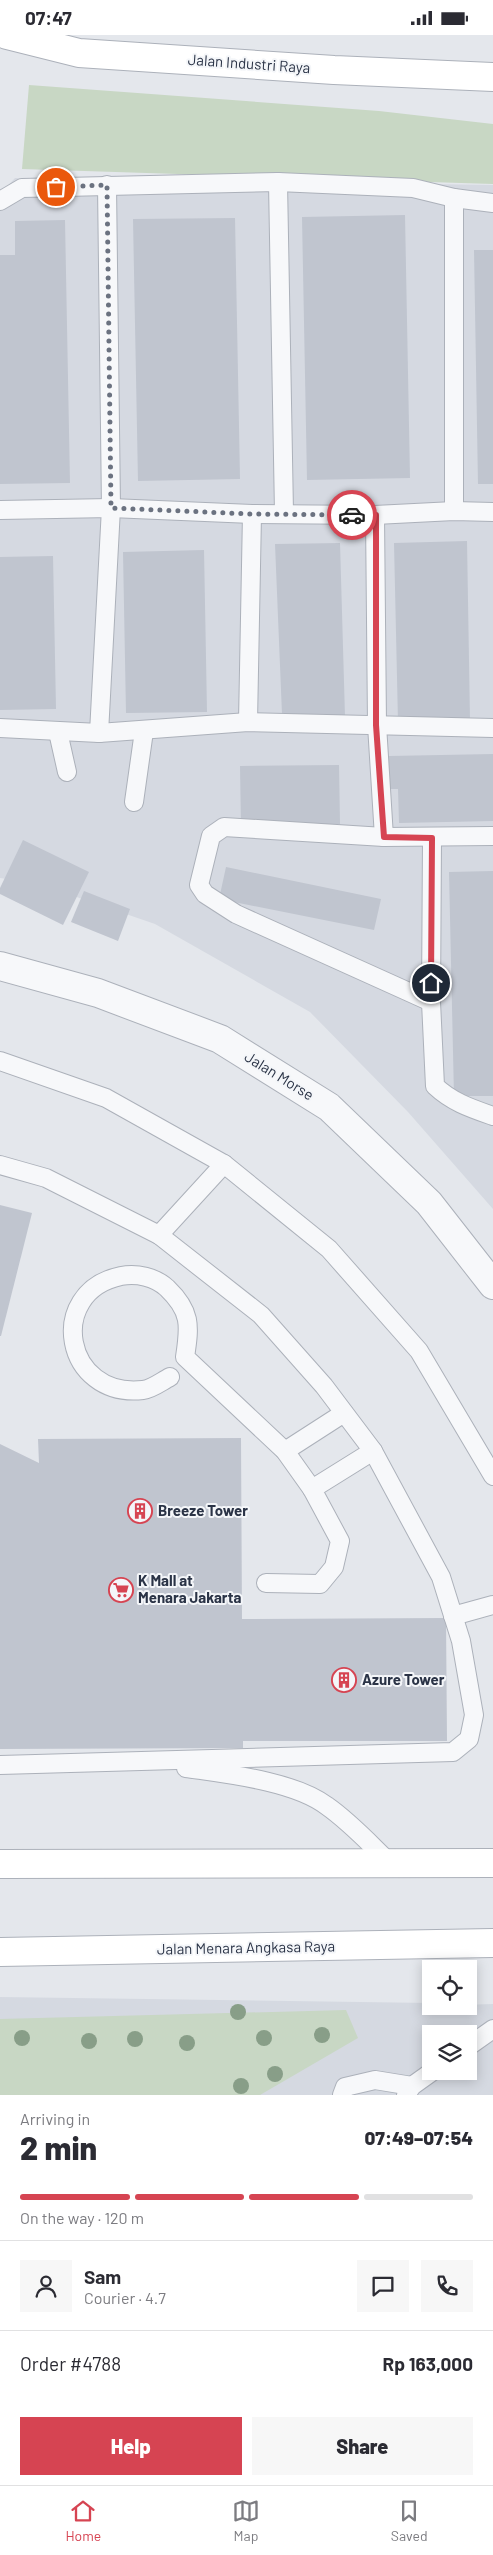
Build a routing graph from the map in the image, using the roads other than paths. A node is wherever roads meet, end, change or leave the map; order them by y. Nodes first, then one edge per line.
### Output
1 (8, 35) edge
2 (493, 77) edge
3 (278, 183) junction
4 (107, 185) junction
5 (454, 198) junction
6 (0, 201) edge
7 (493, 203) edge
8 (111, 508) junction
9 (0, 510) edge
10 (454, 511) junction
11 (493, 511) edge
12 (284, 513) junction
13 (252, 514) junction
14 (376, 515) junction
15 (248, 722) junction
16 (376, 725) junction
17 (0, 728) edge
18 (493, 728) edge
19 (144, 731) junction
20 (58, 732) junction
21 (99, 733) junction
22 (67, 772) dead end
23 (134, 802) dead end
24 (493, 836) edge
25 (384, 837) junction
26 (432, 838) junction
27 (0, 966) edge
28 (431, 1001) junction
29 (0, 1061) edge
30 (493, 1116) edge
31 (224, 1164) junction
32 (0, 1165) edge
33 (159, 1235) junction
34 (493, 1285) edge
35 (170, 1377) dead end
36 (344, 1413) junction
37 (285, 1451) junction
38 (373, 1451) junction
39 (493, 1476) edge
40 (312, 1489) junction
41 (266, 1583) dead end
42 (493, 1605) edge
43 (453, 1616) junction
44 (139, 1761) junction
45 (0, 1765) edge
46 (390, 1863) junction
47 (493, 1863) edge
48 (0, 1864) edge
49 (493, 1943) edge
50 (0, 1952) edge
51 (493, 2029) edge
52 (477, 2040) edge
53 (422, 2080) edge
54 (409, 2091) edge
55 (342, 2095) edge

1 - 2 street, Jalan Industri Raya
3 - 4 lane
3 - 5 lane
3 - 12 lane
4 - 6 lane
4 - 8 lane
5 - 7 lane
5 - 10 lane
8 - 9 lane
8 - 13 lane
8 - 21 lane
10 - 11 lane
10 - 14 lane
12 - 13 lane
12 - 14 lane
13 - 15 lane
14 - 16 lane
15 - 16 lane
15 - 19 lane
16 - 18 lane
16 - 25 lane
17 - 20 lane
19 - 21 lane
19 - 23 lane
20 - 21 lane
20 - 22 lane
24 - 26 lane
25 - 26 lane
25 - 28 lane
26 - 28 lane
27 - 34 street, Jalan Morse
28 - 30 lane
29 - 31 lane
31 - 33 lane
31 - 39 lane
32 - 33 lane
33 - 36 lane
35 - 37 lane
36 - 37 lane
36 - 38 lane
37 - 40 lane
38 - 40 lane
38 - 43 lane
40 - 41 lane
42 - 43 lane
43 - 44 lane
44 - 45 lane
44 - 46 lane
46 - 47 street
46 - 48 street
49 - 50 street, Jalan Menara Angkasa Raya
51 - 52 lane
53 - 54 lane
54 - 55 lane

